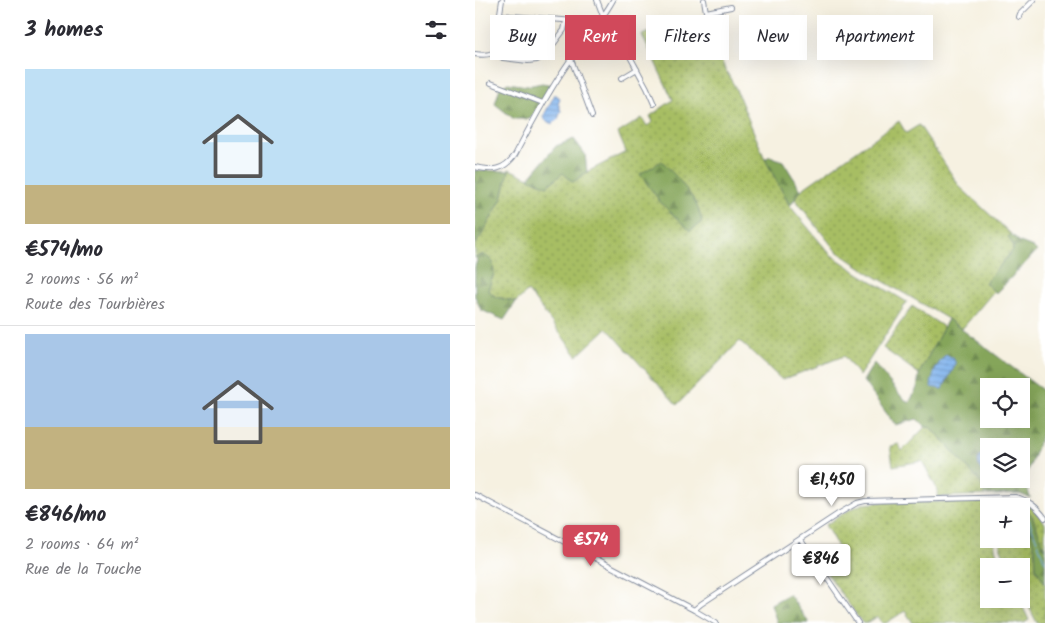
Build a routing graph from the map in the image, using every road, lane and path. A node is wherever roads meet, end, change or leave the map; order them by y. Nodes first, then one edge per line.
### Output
1 (502, 0) edge
2 (597, 0) edge
3 (613, 0) edge
4 (703, 0) edge
5 (1034, 0) edge
6 (731, 7) dead end
7 (500, 15) edge
8 (601, 15) edge
9 (604, 15) edge
10 (1019, 17) dead end
11 (565, 26) edge
12 (555, 42) edge
13 (475, 54) edge
14 (490, 54) edge
15 (520, 60) edge
16 (537, 60) edge
17 (570, 60) edge
18 (571, 60) edge
19 (632, 60) edge
20 (637, 69) junction
21 (622, 78) dead end
22 (491, 83) dead end
23 (543, 103) junction
24 (654, 104) dead end
25 (592, 116) dead end
26 (475, 167) edge
27 (475, 495) edge
28 (1045, 518) edge
29 (800, 539) junction
30 (694, 610) junction
31 (716, 623) edge
32 (858, 623) edge

1 - 7 street
2 - 8 street
3 - 9 street
4 - 6 street
5 - 10 street
11 - 12 street
13 - 14 street
15 - 16 street
17 - 23 street
18 - 25 street
19 - 20 street
20 - 21 street
20 - 24 street
22 - 23 street
23 - 26 street
27 - 30 street
28 - 29 street
29 - 30 street
29 - 32 street
30 - 31 street

